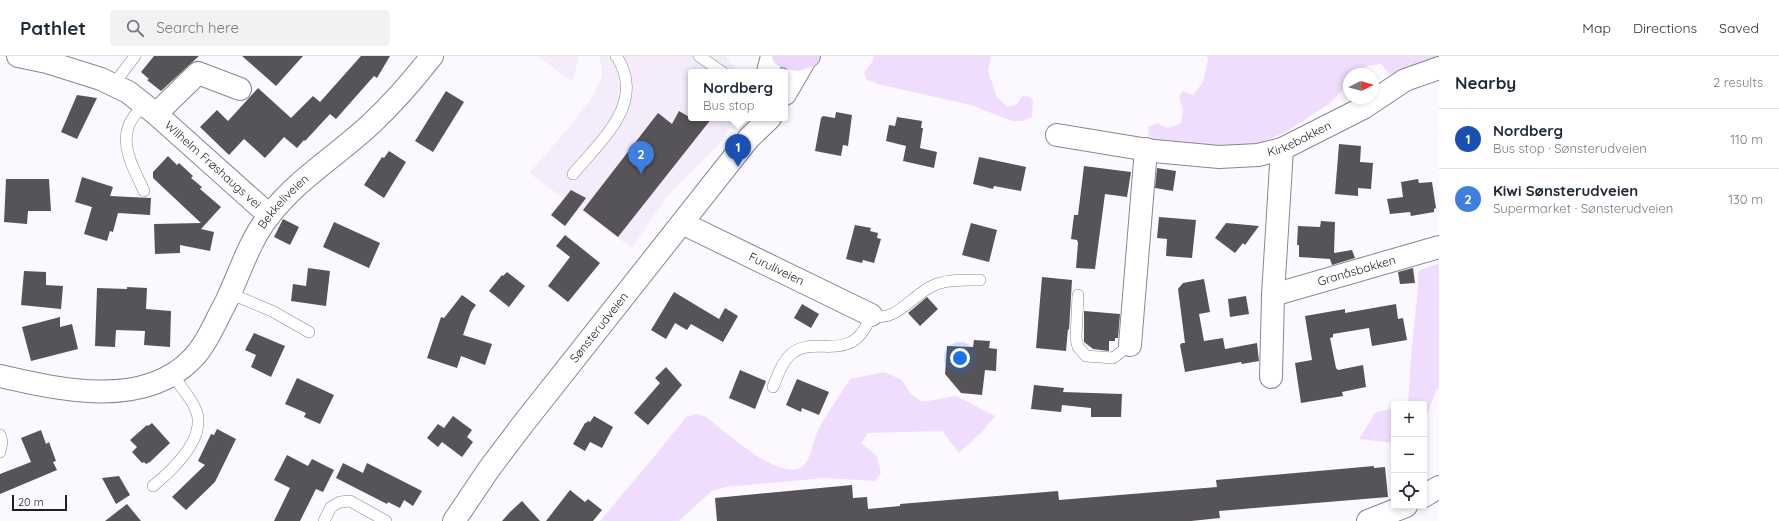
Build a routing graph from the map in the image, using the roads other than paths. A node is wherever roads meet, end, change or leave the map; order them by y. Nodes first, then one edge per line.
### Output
1 (18, 56) edge
2 (135, 56) edge
3 (432, 56) edge
4 (616, 56) edge
5 (699, 56) edge
6 (772, 56) edge
7 (782, 56) edge
8 (808, 57) edge
9 (1439, 68) edge
10 (718, 69) edge
11 (769, 69) edge
12 (113, 85) junction
13 (240, 89) dead end
14 (788, 89) edge
15 (149, 109) junction
16 (765, 121) edge
17 (752, 128) edge
18 (1056, 135) dead end
19 (1146, 149) junction
20 (1282, 149) junction
21 (573, 174) dead end
22 (144, 191) dead end
23 (269, 215) junction
24 (682, 223) junction
25 (1439, 247) edge
26 (980, 280) dead end
27 (229, 293) junction
28 (1078, 295) dead end
29 (1273, 295) junction
30 (871, 315) junction
31 (309, 332) dead end
32 (1130, 345) joint
33 (0, 376) edge
34 (173, 376) junction
35 (1271, 377) dead end
36 (773, 386) dead end
37 (0, 435) edge
38 (0, 452) edge
39 (153, 486) dead end
40 (1439, 486) edge
41 (1427, 494) edge
42 (1398, 509) edge
43 (324, 521) edge
44 (386, 521) edge
45 (454, 521) edge
46 (1368, 521) edge

1 - 12 street, Wilhelm Frøshaugs vei
2 - 12 lane
3 - 23 street, Bekkeliveien
4 - 21 lane
5 - 10 lane
6 - 11 street
7 - 8 main road
8 - 14 street
9 - 20 street, Kirkebakken
12 - 15 street, Wilhelm Frøshaugs vei
13 - 15 street, Wilhelm Frøshaugs vei
15 - 22 lane
15 - 23 street, Wilhelm Frøshaugs vei
16 - 17 street, Sønsterudveien
17 - 24 street, Sønsterudveien
18 - 19 street, Kirkebakken
19 - 20 street, Kirkebakken
19 - 32 street
20 - 29 street
23 - 27 street, Bekkeliveien
24 - 30 street, Furuliveien
24 - 45 street, Sønsterudveien
25 - 29 street, Granåsbakken
26 - 30 lane
27 - 31 lane
27 - 34 street, Bekkeliveien
28 - 32 lane
29 - 35 street
30 - 36 lane
33 - 34 street, Bekkeliveien
34 - 39 lane
37 - 38 lane
40 - 41 street
42 - 46 street
43 - 44 lane

